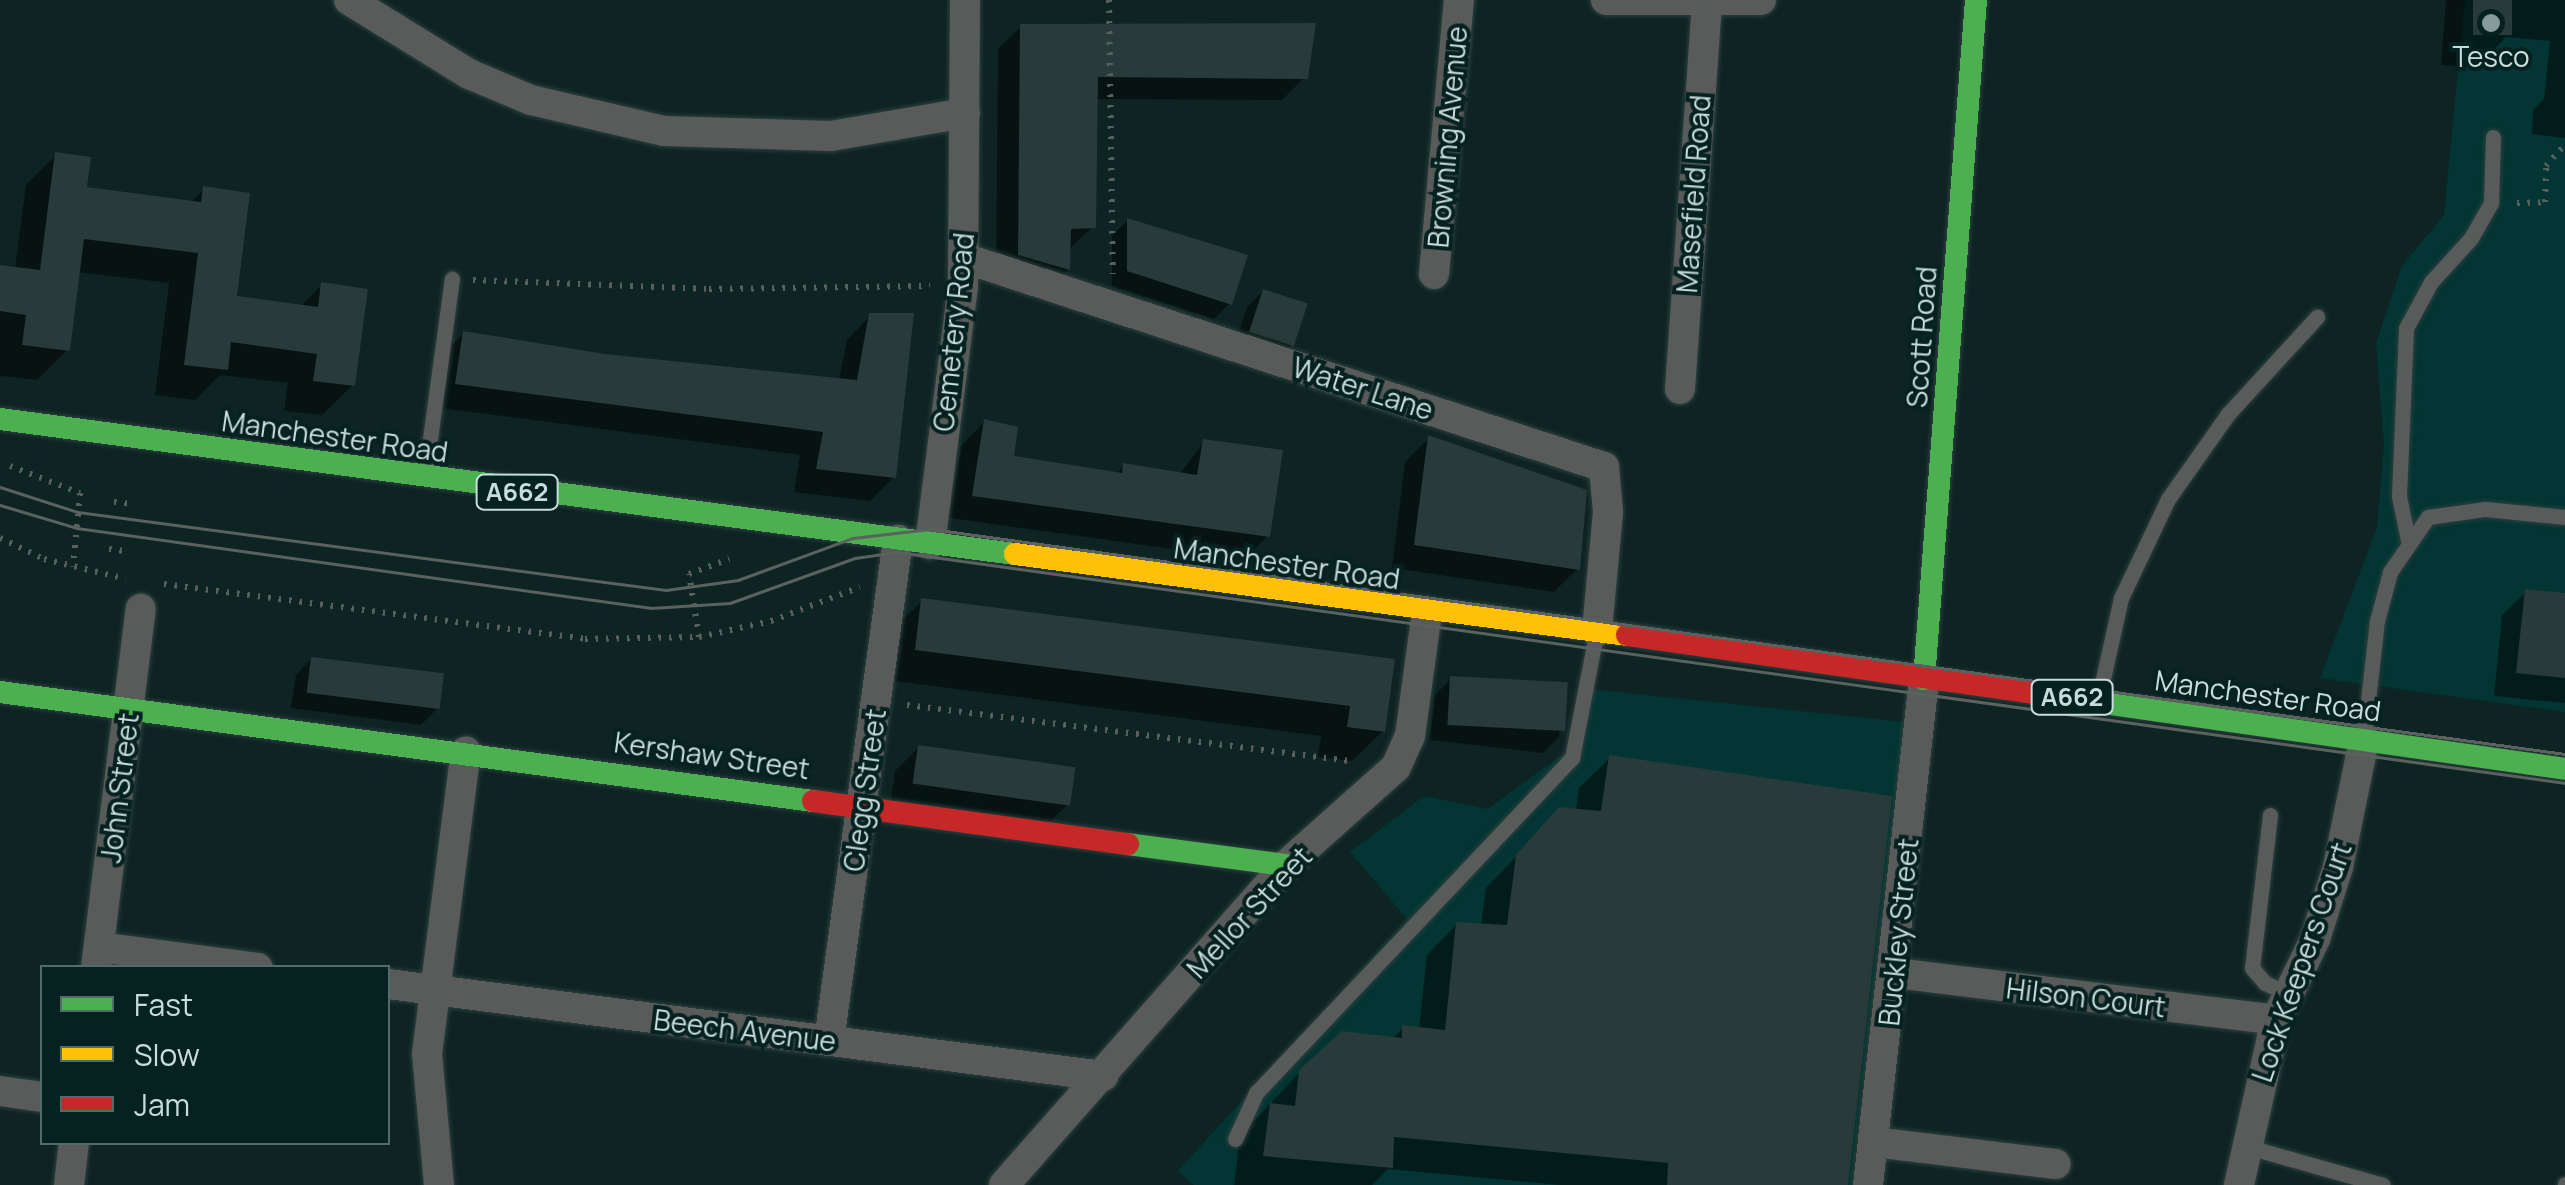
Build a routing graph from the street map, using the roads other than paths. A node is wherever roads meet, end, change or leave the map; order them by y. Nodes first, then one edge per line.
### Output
1 (349, 0) edge
2 (965, 0) edge
3 (1459, 0) edge
4 (1606, 0) edge
5 (1707, 0) edge
6 (1761, 0) edge
7 (1976, 0) edge
8 (965, 113) junction
9 (2493, 138) dead end
10 (964, 272) junction
11 (1434, 274) dead end
12 (452, 279) road end
13 (2317, 317) dead end
14 (1680, 389) dead end
15 (0, 419) edge
16 (424, 480) junction
17 (2565, 517) edge
18 (898, 540) junction
19 (2408, 540) junction
20 (930, 544) junction
21 (145, 595) road end
22 (1427, 612) junction
23 (1597, 631) junction
24 (1924, 679) junction
25 (0, 692) edge
26 (2098, 700) junction
27 (129, 708) junction
28 (2364, 740) junction
29 (466, 751) junction
30 (2565, 769) edge
31 (862, 806) junction
32 (2270, 814) dead end
33 (1286, 865) junction
34 (97, 957) edge
35 (214, 965) edge
36 (1895, 973) junction
37 (390, 984) edge
38 (433, 990) junction
39 (2282, 1007) junction
40 (829, 1041) junction
41 (1103, 1076) junction
42 (0, 1091) edge
43 (40, 1097) edge
44 (1235, 1138) dead end
45 (1874, 1142) junction
46 (74, 1145) edge
47 (2245, 1146) junction
48 (2056, 1164) dead end
49 (69, 1185) edge
50 (439, 1185) edge
51 (1004, 1185) edge
52 (1868, 1185) edge
53 (2239, 1185) edge
54 (2383, 1185) edge

1 - 8 street
2 - 8 street, Cemetery Road
3 - 11 street, Browning Avenue
4 - 5 street
5 - 6 street
5 - 14 street, Masefield Road
7 - 24 main road, Scott Road
8 - 10 street, Cemetery Road
9 - 19 lane
10 - 20 street, Cemetery Road
10 - 23 street, Water Lane
12 - 16 lane
13 - 26 lane
15 - 16 main road, Manchester Road / A662
16 - 18 main road, Manchester Road / A662
17 - 19 lane
18 - 20 main road, Manchester Road / A662
18 - 31 street, Clegg Street
19 - 28 lane
20 - 22 main road, Manchester Road / A662
21 - 27 street, John Street
22 - 23 main road, Manchester Road / A662
22 - 33 street, Mellor Street
23 - 24 main road, Manchester Road / A662
23 - 44 lane
24 - 26 main road, Manchester Road / A662
24 - 36 street, Buckley Street
25 - 27 main road, Kershaw Street
26 - 28 main road, Manchester Road / A662
27 - 29 main road, Kershaw Street
27 - 34 street, John Street
28 - 30 main road, Manchester Road / A662
28 - 39 street, Lock Keepers Court
29 - 31 main road, Kershaw Street
29 - 38 street
31 - 33 main road, Kershaw Street
31 - 40 street, Clegg Street
32 - 39 lane
33 - 41 street, Mellor Street
34 - 35 street
36 - 39 street, Hilson Court
36 - 45 street, Buckley Street
37 - 38 street, Beech Avenue
38 - 40 street, Beech Avenue
38 - 50 street
39 - 47 street, Lock Keepers Court
40 - 41 street, Beech Avenue
41 - 51 street, Mellor Street
42 - 43 street
45 - 48 street
45 - 52 street, Buckley Street
46 - 49 street
47 - 53 street, Lock Keepers Court
47 - 54 lane

